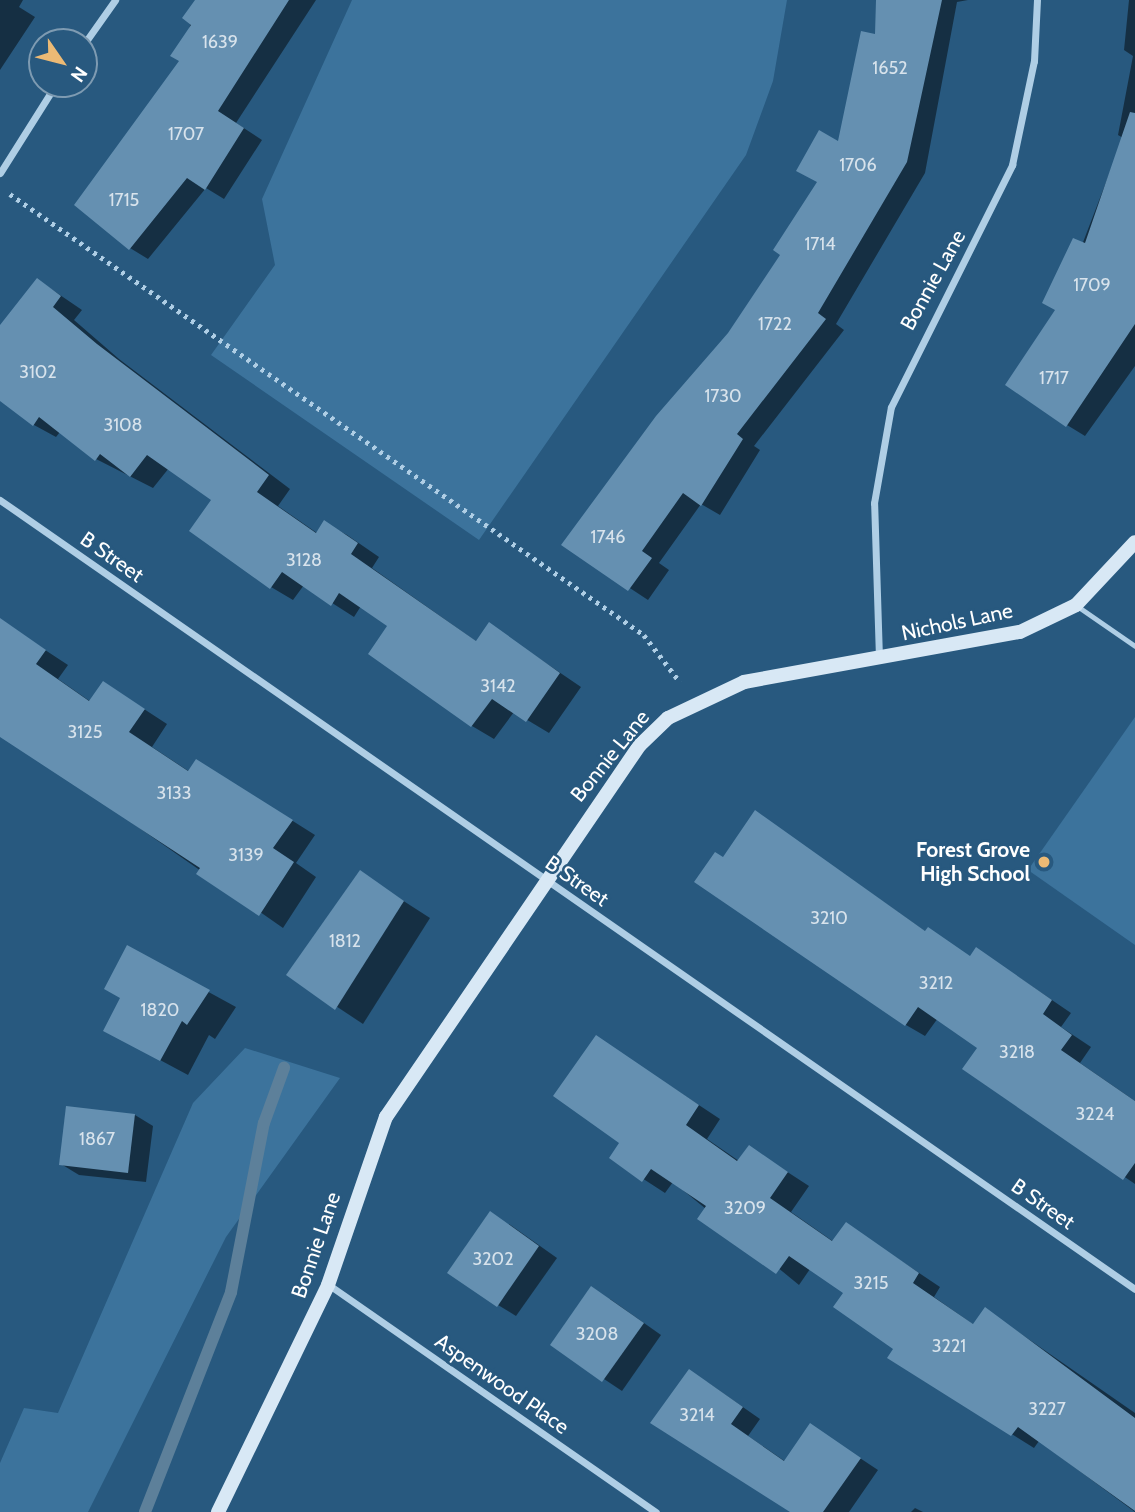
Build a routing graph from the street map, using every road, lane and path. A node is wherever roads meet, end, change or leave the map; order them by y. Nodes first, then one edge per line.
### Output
1 (115, 0) edge
2 (1037, 0) edge
3 (95, 28) edge
4 (47, 98) edge
5 (0, 173) edge
6 (0, 188) edge
7 (0, 500) edge
8 (1135, 542) edge
9 (1076, 606) junction
10 (1135, 646) edge
11 (879, 658) junction
12 (696, 702) junction
13 (546, 880) junction
14 (328, 1285) junction
15 (1135, 1289) edge
16 (218, 1512) edge
17 (656, 1512) edge

1 - 3 street
2 - 11 street, Bonnie Lane
4 - 5 street
6 - 12 path
7 - 13 street, B Street
8 - 9 street, Nichols Lane
9 - 10 lane
9 - 11 street, Nichols Lane
11 - 12 street, Bonnie Lane
12 - 13 street, Bonnie Lane
13 - 14 street, Bonnie Lane
13 - 15 street, B Street
14 - 16 street, Bonnie Lane
14 - 17 street, Aspenwood Place

